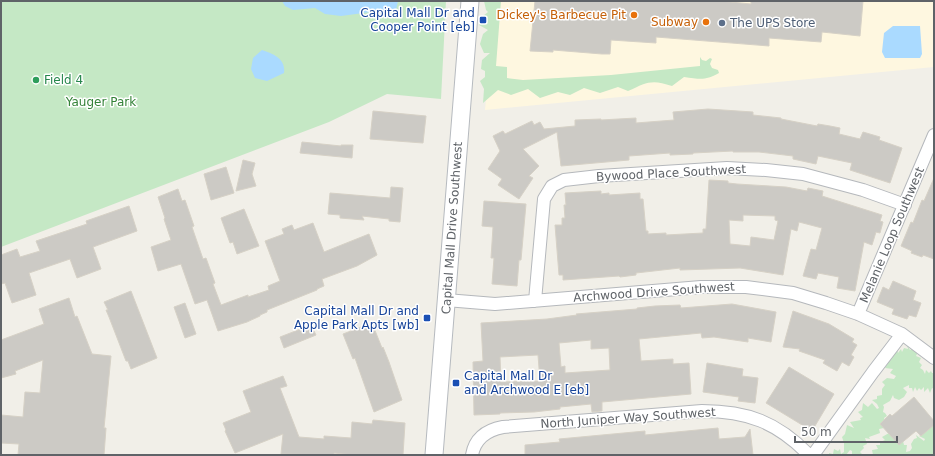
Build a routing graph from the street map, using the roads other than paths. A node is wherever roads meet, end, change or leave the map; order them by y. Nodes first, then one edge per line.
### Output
1 (470, 1) edge
2 (934, 134) edge
3 (905, 205) junction
4 (446, 300) junction
5 (535, 301) junction
6 (858, 314) junction
7 (902, 334) junction
8 (934, 358) edge
9 (434, 455) edge
10 (472, 455) edge
11 (809, 455) edge
12 (813, 455) edge

1 - 4 street, Capital Mall Drive Southwest
2 - 3 street, Melanie Loop Southwest
3 - 5 street, Bywood Place Southwest
3 - 6 street, Melanie Loop Southwest
4 - 5 street, Archwood Drive Southwest
4 - 9 street, Capital Mall Drive Southwest
5 - 6 street, Archwood Drive Southwest
6 - 7 street, Archwood Drive Southwest
7 - 8 street, Archwood Drive Southwest
7 - 12 street
10 - 11 street, North Juniper Way Southwest

